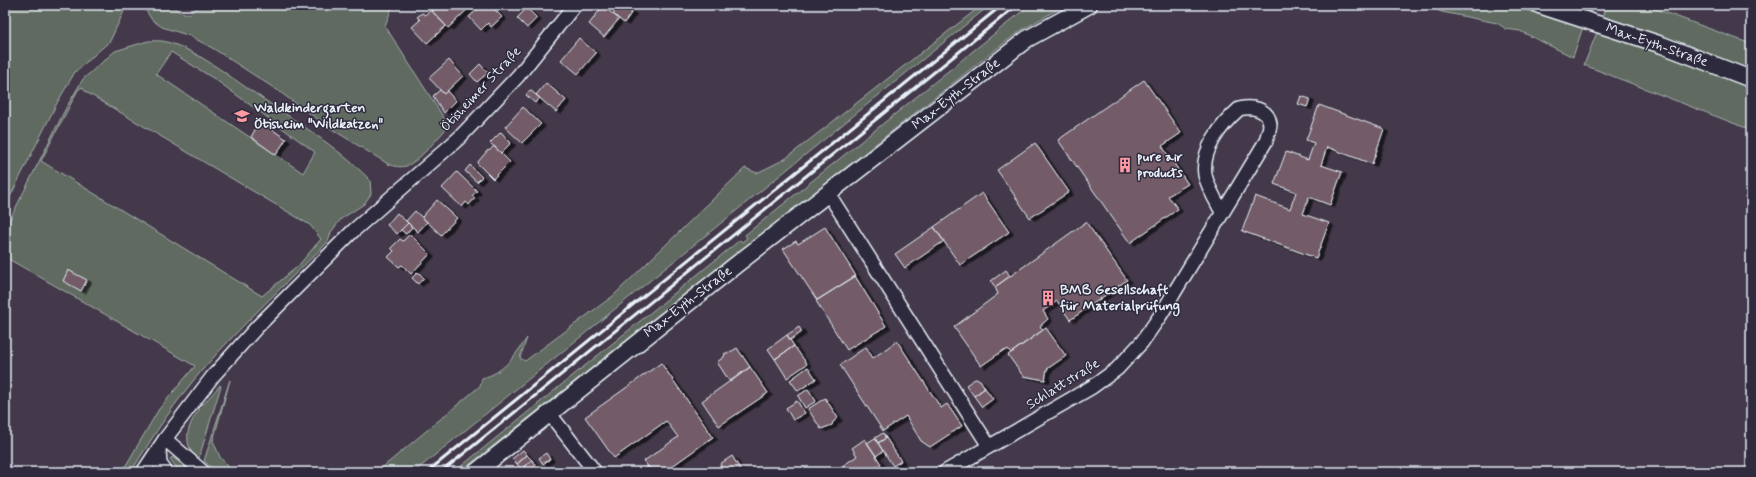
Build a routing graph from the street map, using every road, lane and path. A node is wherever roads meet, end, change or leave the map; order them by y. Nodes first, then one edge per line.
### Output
1 (575, 5) edge
2 (1089, 5) edge
3 (1539, 5) edge
4 (1751, 79) edge
5 (828, 193) junction
6 (1222, 212) junction
7 (549, 413) junction
8 (162, 444) junction
9 (989, 446) junction
10 (143, 472) edge
11 (166, 472) edge
12 (203, 472) edge
13 (476, 472) edge
14 (595, 472) edge
15 (945, 472) edge

1 - 8 street, Ötisheimer Straße
2 - 5 street, Max-Eyth-Straße
3 - 4 street, Max-Eyth-Straße
5 - 7 street, Max-Eyth-Straße
5 - 9 street
6 - 6 street, Schlattstraße
6 - 9 street, Schlattstraße
7 - 13 street, Max-Eyth-Straße
7 - 14 street
8 - 10 street, Ötisheimer Straße
8 - 11 street
8 - 12 street
9 - 15 street, Schlattstraße

